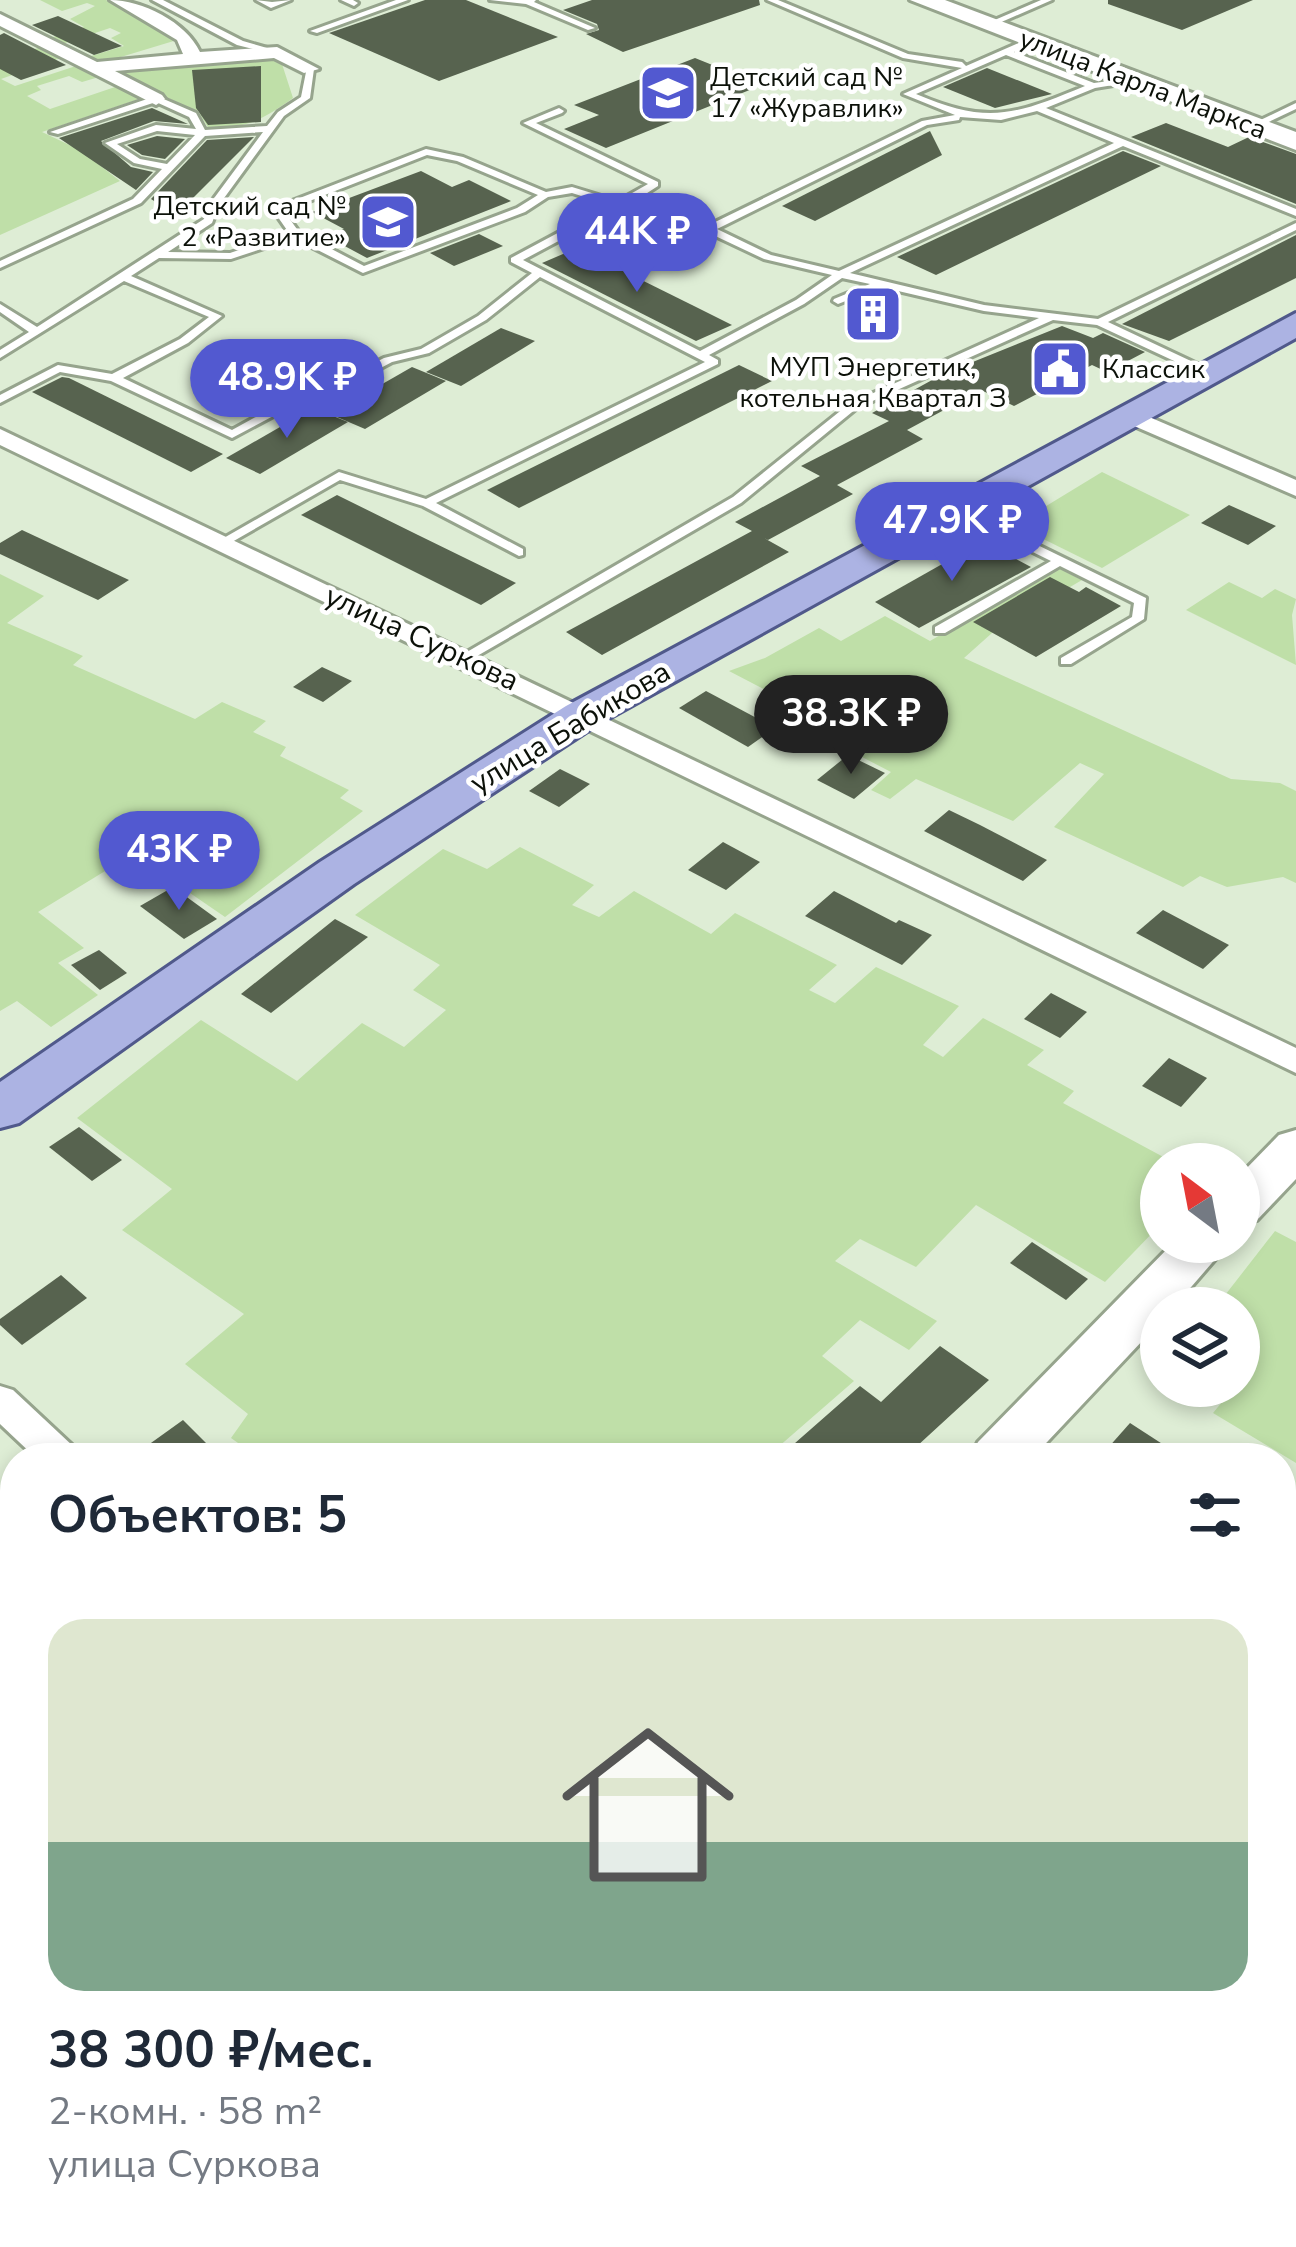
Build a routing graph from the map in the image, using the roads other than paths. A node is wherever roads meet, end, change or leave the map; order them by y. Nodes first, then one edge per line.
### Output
1 (118, 0) edge
2 (156, 0) edge
3 (260, 0) edge
4 (286, 0) edge
5 (404, 0) edge
6 (494, 0) edge
7 (771, 0) edge
8 (922, 0) edge
9 (1048, 0) edge
10 (530, 1) edge
11 (0, 19) edge
12 (987, 25) junction
13 (591, 28) dead end
14 (314, 31) dead end
15 (1018, 47) junction
16 (277, 52) junction
17 (194, 58) junction
18 (969, 65) junction
19 (97, 68) junction
20 (310, 69) joint
21 (1129, 80) junction
22 (1093, 86) junction
23 (156, 99) junction
24 (1296, 106) edge
25 (1039, 109) junction
26 (559, 111) dead end
27 (957, 118) junction
28 (1253, 126) junction
29 (270, 129) junction
30 (55, 132) dead end
31 (202, 133) junction
32 (1296, 142) edge
33 (1123, 143) junction
34 (169, 167) junction
35 (545, 195) junction
36 (637, 196) junction
37 (619, 205) junction
38 (1296, 213) edge
39 (1296, 226) edge
40 (710, 229) junction
41 (296, 234) junction
42 (154, 255) junction
43 (0, 265) edge
44 (539, 272) junction
45 (840, 274) junction
46 (124, 277) junction
47 (880, 283) junction
48 (818, 289) junction
49 (0, 307) edge
50 (1051, 316) junction
51 (1100, 322) junction
52 (1296, 324) edge
53 (34, 330) junction
54 (700, 355) junction
55 (0, 356) edge
56 (1206, 372) junction
57 (114, 378) junction
58 (0, 400) edge
59 (1126, 414) junction
60 (0, 436) edge
61 (1296, 489) edge
62 (427, 503) junction
63 (958, 510) junction
64 (221, 543) junction
65 (519, 551) dead end
66 (1060, 560) junction
67 (940, 630) dead end
68 (465, 659) junction
69 (1066, 661) dead end
70 (583, 715) junction
71 (1296, 1062) edge
72 (0, 1108) edge
73 (1296, 1148) edge
74 (1260, 1185) edge
75 (1185, 1263) edge
76 (0, 1401) edge
77 (45, 1443) edge
78 (1011, 1443) edge

1 - 17 street
2 - 16 lane
3 - 4 lane
5 - 14 lane
6 - 10 lane
7 - 18 lane
8 - 12 street, улица Карла Маркса
9 - 12 lane
10 - 13 lane
11 - 19 street
12 - 15 street, улица Карла Маркса
15 - 18 lane
15 - 21 street, улица Карла Маркса
15 - 22 lane
16 - 17 street
16 - 20 street
17 - 19 street
18 - 27 lane
19 - 23 street
20 - 29 lane
21 - 22 lane
21 - 28 street, улица Карла Маркса
22 - 25 lane
23 - 30 lane
23 - 31 lane
24 - 28 lane
25 - 27 lane
25 - 33 lane
26 - 36 lane
27 - 40 lane
28 - 32 street, улица Карла Маркса
29 - 31 lane
29 - 42 lane
31 - 34 lane
31 - 34 lane
33 - 38 lane
33 - 45 lane
34 - 43 lane
35 - 37 lane
35 - 41 lane
35 - 41 lane
36 - 37 lane
36 - 40 lane
37 - 44 lane
39 - 51 lane
40 - 45 lane
41 - 42 lane
42 - 46 lane
44 - 54 lane
44 - 57 lane
45 - 47 lane
45 - 48 lane
46 - 53 lane
46 - 57 lane
47 - 48 lane
47 - 50 lane
48 - 54 lane
49 - 53 lane
50 - 51 lane
50 - 68 lane
51 - 56 lane
52 - 56 main road, улица Бабикова
53 - 55 lane
54 - 62 lane
56 - 59 main road, улица Бабикова
57 - 58 lane
59 - 61 street
59 - 63 main road, улица Бабикова
60 - 64 street, улица Суркова
62 - 64 lane
62 - 65 lane
63 - 66 lane
63 - 70 main road, улица Бабикова
64 - 68 street, улица Суркова
66 - 67 lane
66 - 69 lane
68 - 70 street, улица Суркова
70 - 71 street, улица Суркова
70 - 72 main road, улица Бабикова
73 - 74 street
75 - 78 street
76 - 77 street

